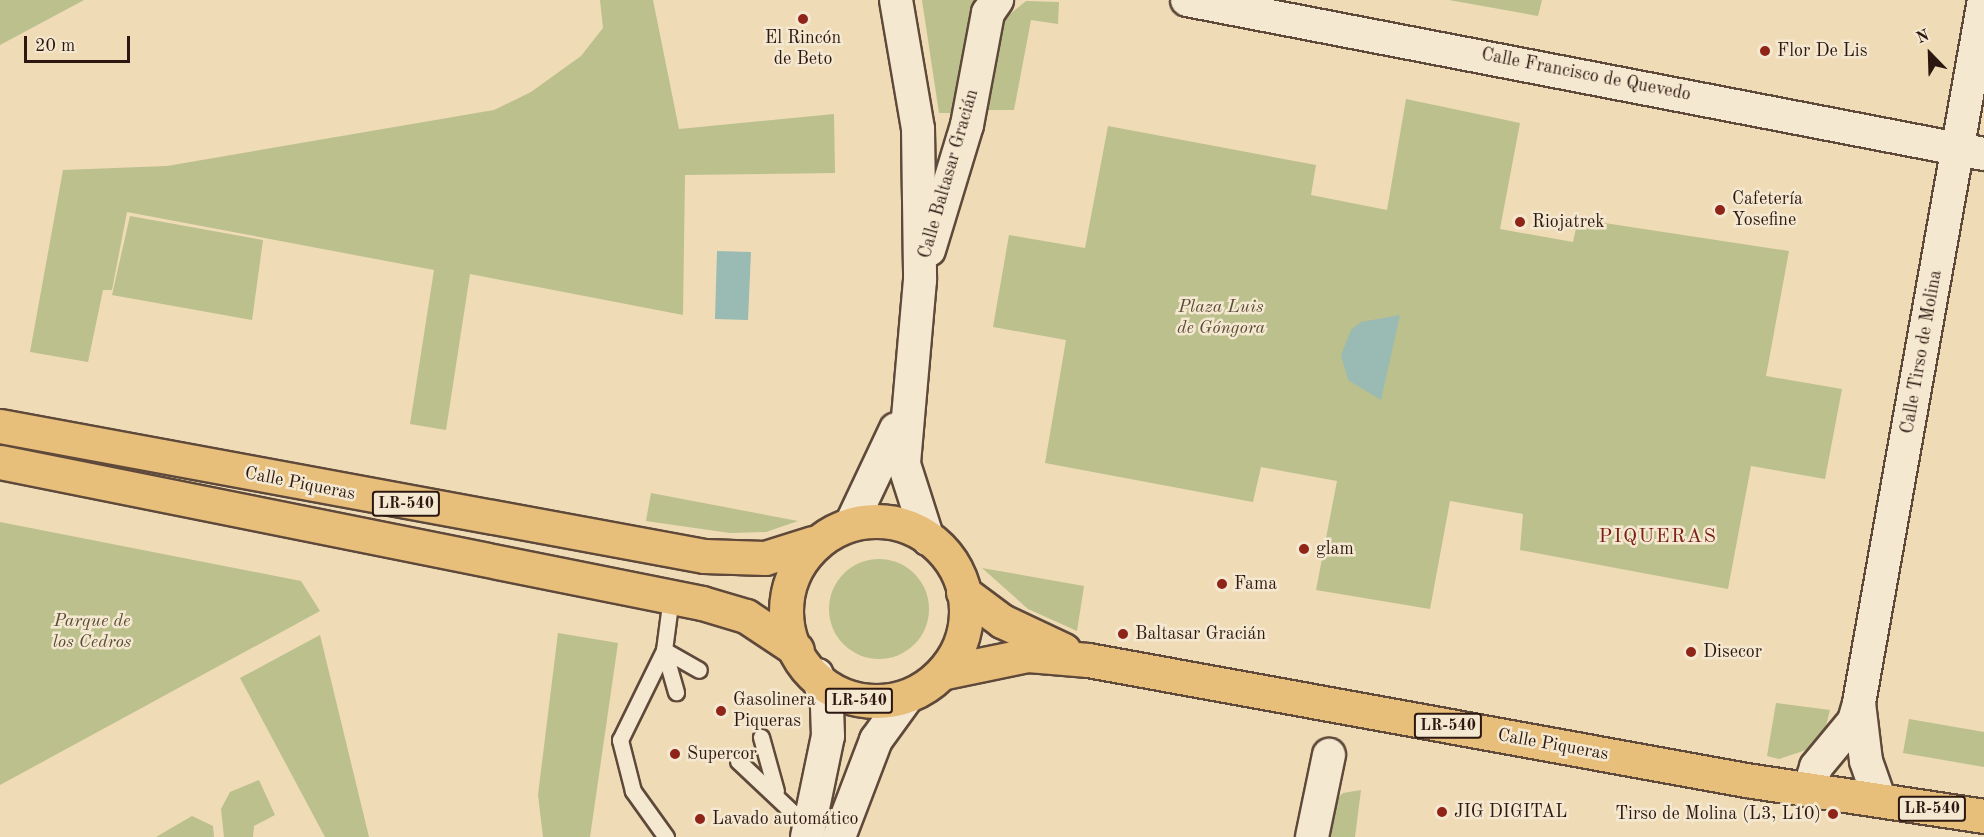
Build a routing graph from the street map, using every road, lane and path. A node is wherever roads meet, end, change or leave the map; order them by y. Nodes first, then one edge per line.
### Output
1 (896, 0) edge
2 (997, 0) edge
3 (1187, 0) edge
4 (1984, 0) edge
5 (1971, 152) edge
6 (920, 280) junction
7 (907, 400) junction
8 (0, 426) edge
9 (0, 462) edge
10 (852, 524) junction
11 (928, 539) junction
12 (813, 543) junction
13 (963, 592) junction
14 (670, 597) junction
15 (664, 650) junction
16 (797, 650) junction
17 (1088, 660) junction
18 (699, 670) dead end
19 (945, 672) junction
20 (817, 675) junction
21 (676, 692) dead end
22 (908, 696) junction
23 (1859, 703) junction
24 (761, 737) dead end
25 (1329, 755) dead end
26 (738, 761) dead end
27 (1809, 789) junction
28 (776, 791) junction
29 (1880, 801) junction
30 (1984, 816) edge
31 (807, 827) edge
32 (666, 837) edge
33 (838, 837) edge
34 (1312, 837) edge

1 - 6 street, Calle Baltasar Gracián
2 - 6 street, Calle Baltasar Gracián
3 - 5 street, Calle Francisco de Quevedo
4 - 5 street, Calle Tirso de Molina
5 - 23 street, Calle Tirso de Molina
6 - 7 street, Calle Baltasar Gracián
7 - 10 street, Calle Baltasar Gracián
7 - 11 street, Calle Baltasar Gracián
8 - 12 main road, Calle Piqueras / LR-540
9 - 14 main road, Calle Piqueras / LR-540
10 - 11 main road, LR-540
10 - 12 main road, LR-540
11 - 13 main road, LR-540
12 - 16 main road, LR-540
13 - 17 main road, Calle Piqueras / LR-540
13 - 19 main road, LR-540
14 - 15 lane
14 - 16 main road, Calle Piqueras / LR-540
15 - 18 lane
15 - 21 lane
15 - 32 lane
16 - 20 main road, LR-540
17 - 19 main road, Calle Piqueras / LR-540
17 - 27 main road, Calle Piqueras / LR-540
19 - 22 main road, LR-540
20 - 22 main road, LR-540
20 - 31 street
22 - 33 street
23 - 27 street, Calle Tirso de Molina
23 - 29 street, Calle Tirso de Molina
24 - 28 lane
25 - 34 street
26 - 28 lane
27 - 29 main road, Calle Piqueras / LR-540
28 - 31 lane
29 - 30 main road, Calle Piqueras / LR-540

